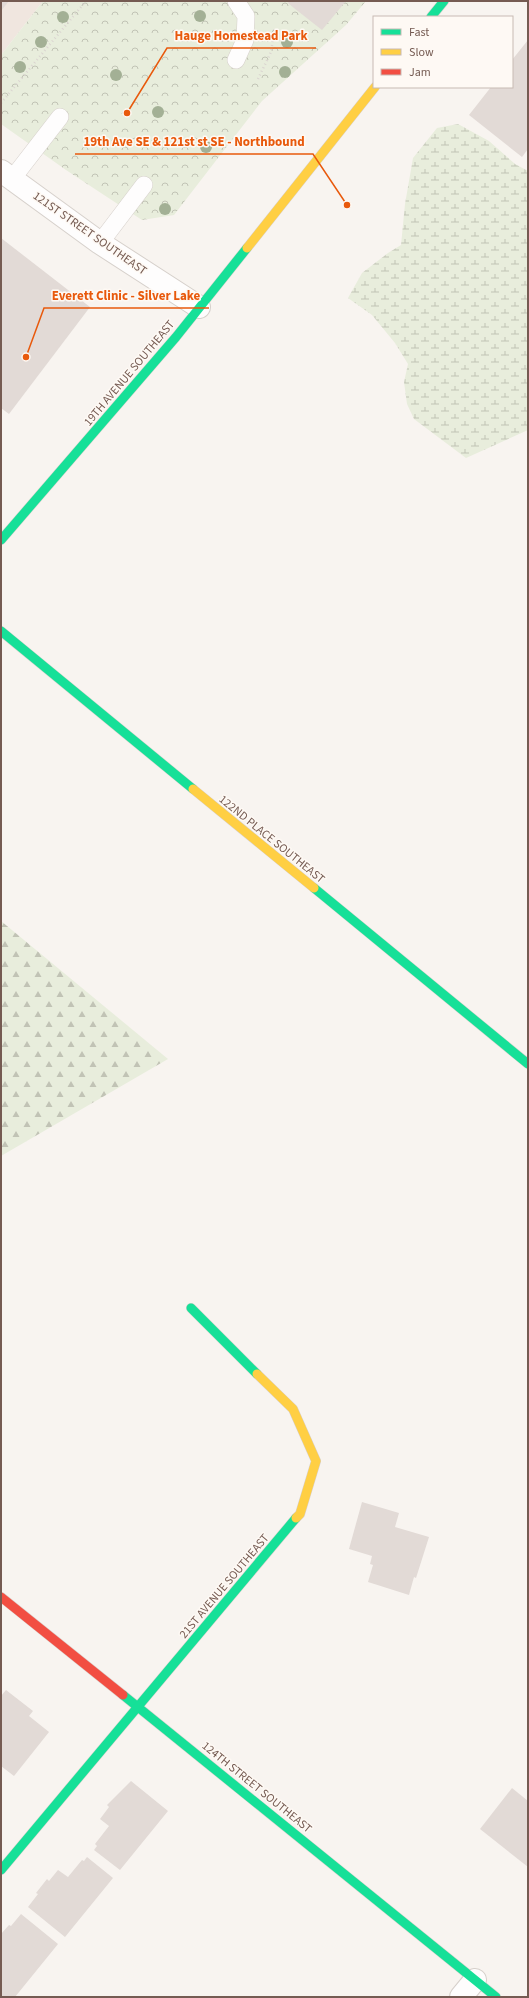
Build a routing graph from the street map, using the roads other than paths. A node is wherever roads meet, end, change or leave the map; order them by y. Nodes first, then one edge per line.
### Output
1 (236, 1) edge
2 (444, 1) edge
3 (432, 16) edge
4 (236, 60) dead end
5 (374, 88) edge
6 (60, 117) dead end
7 (6, 175) edge
8 (144, 185) dead end
9 (100, 243) junction
10 (199, 307) junction
11 (1, 540) edge
12 (1, 631) edge
13 (528, 1064) edge
14 (191, 1308) dead end
15 (1, 1598) edge
16 (138, 1707) junction
17 (1, 1870) edge
18 (475, 1980) junction
19 (461, 1997) edge
20 (496, 1997) edge

1 - 4 lane
2 - 3 street
5 - 10 street, 19TH AVENUE SOUTHEAST
6 - 7 lane
7 - 9 street, 121ST STREET SOUTHEAST
8 - 9 lane
9 - 10 street, 121ST STREET SOUTHEAST
10 - 11 street, 19TH AVENUE SOUTHEAST
12 - 13 street, 122ND PLACE SOUTHEAST
14 - 16 street, 21ST AVENUE SOUTHEAST
15 - 16 street, 124TH STREET SOUTHEAST
16 - 17 street, 21ST AVENUE SOUTHEAST
16 - 18 street, 124TH STREET SOUTHEAST
18 - 19 street
18 - 20 street, 124TH STREET SOUTHEAST

